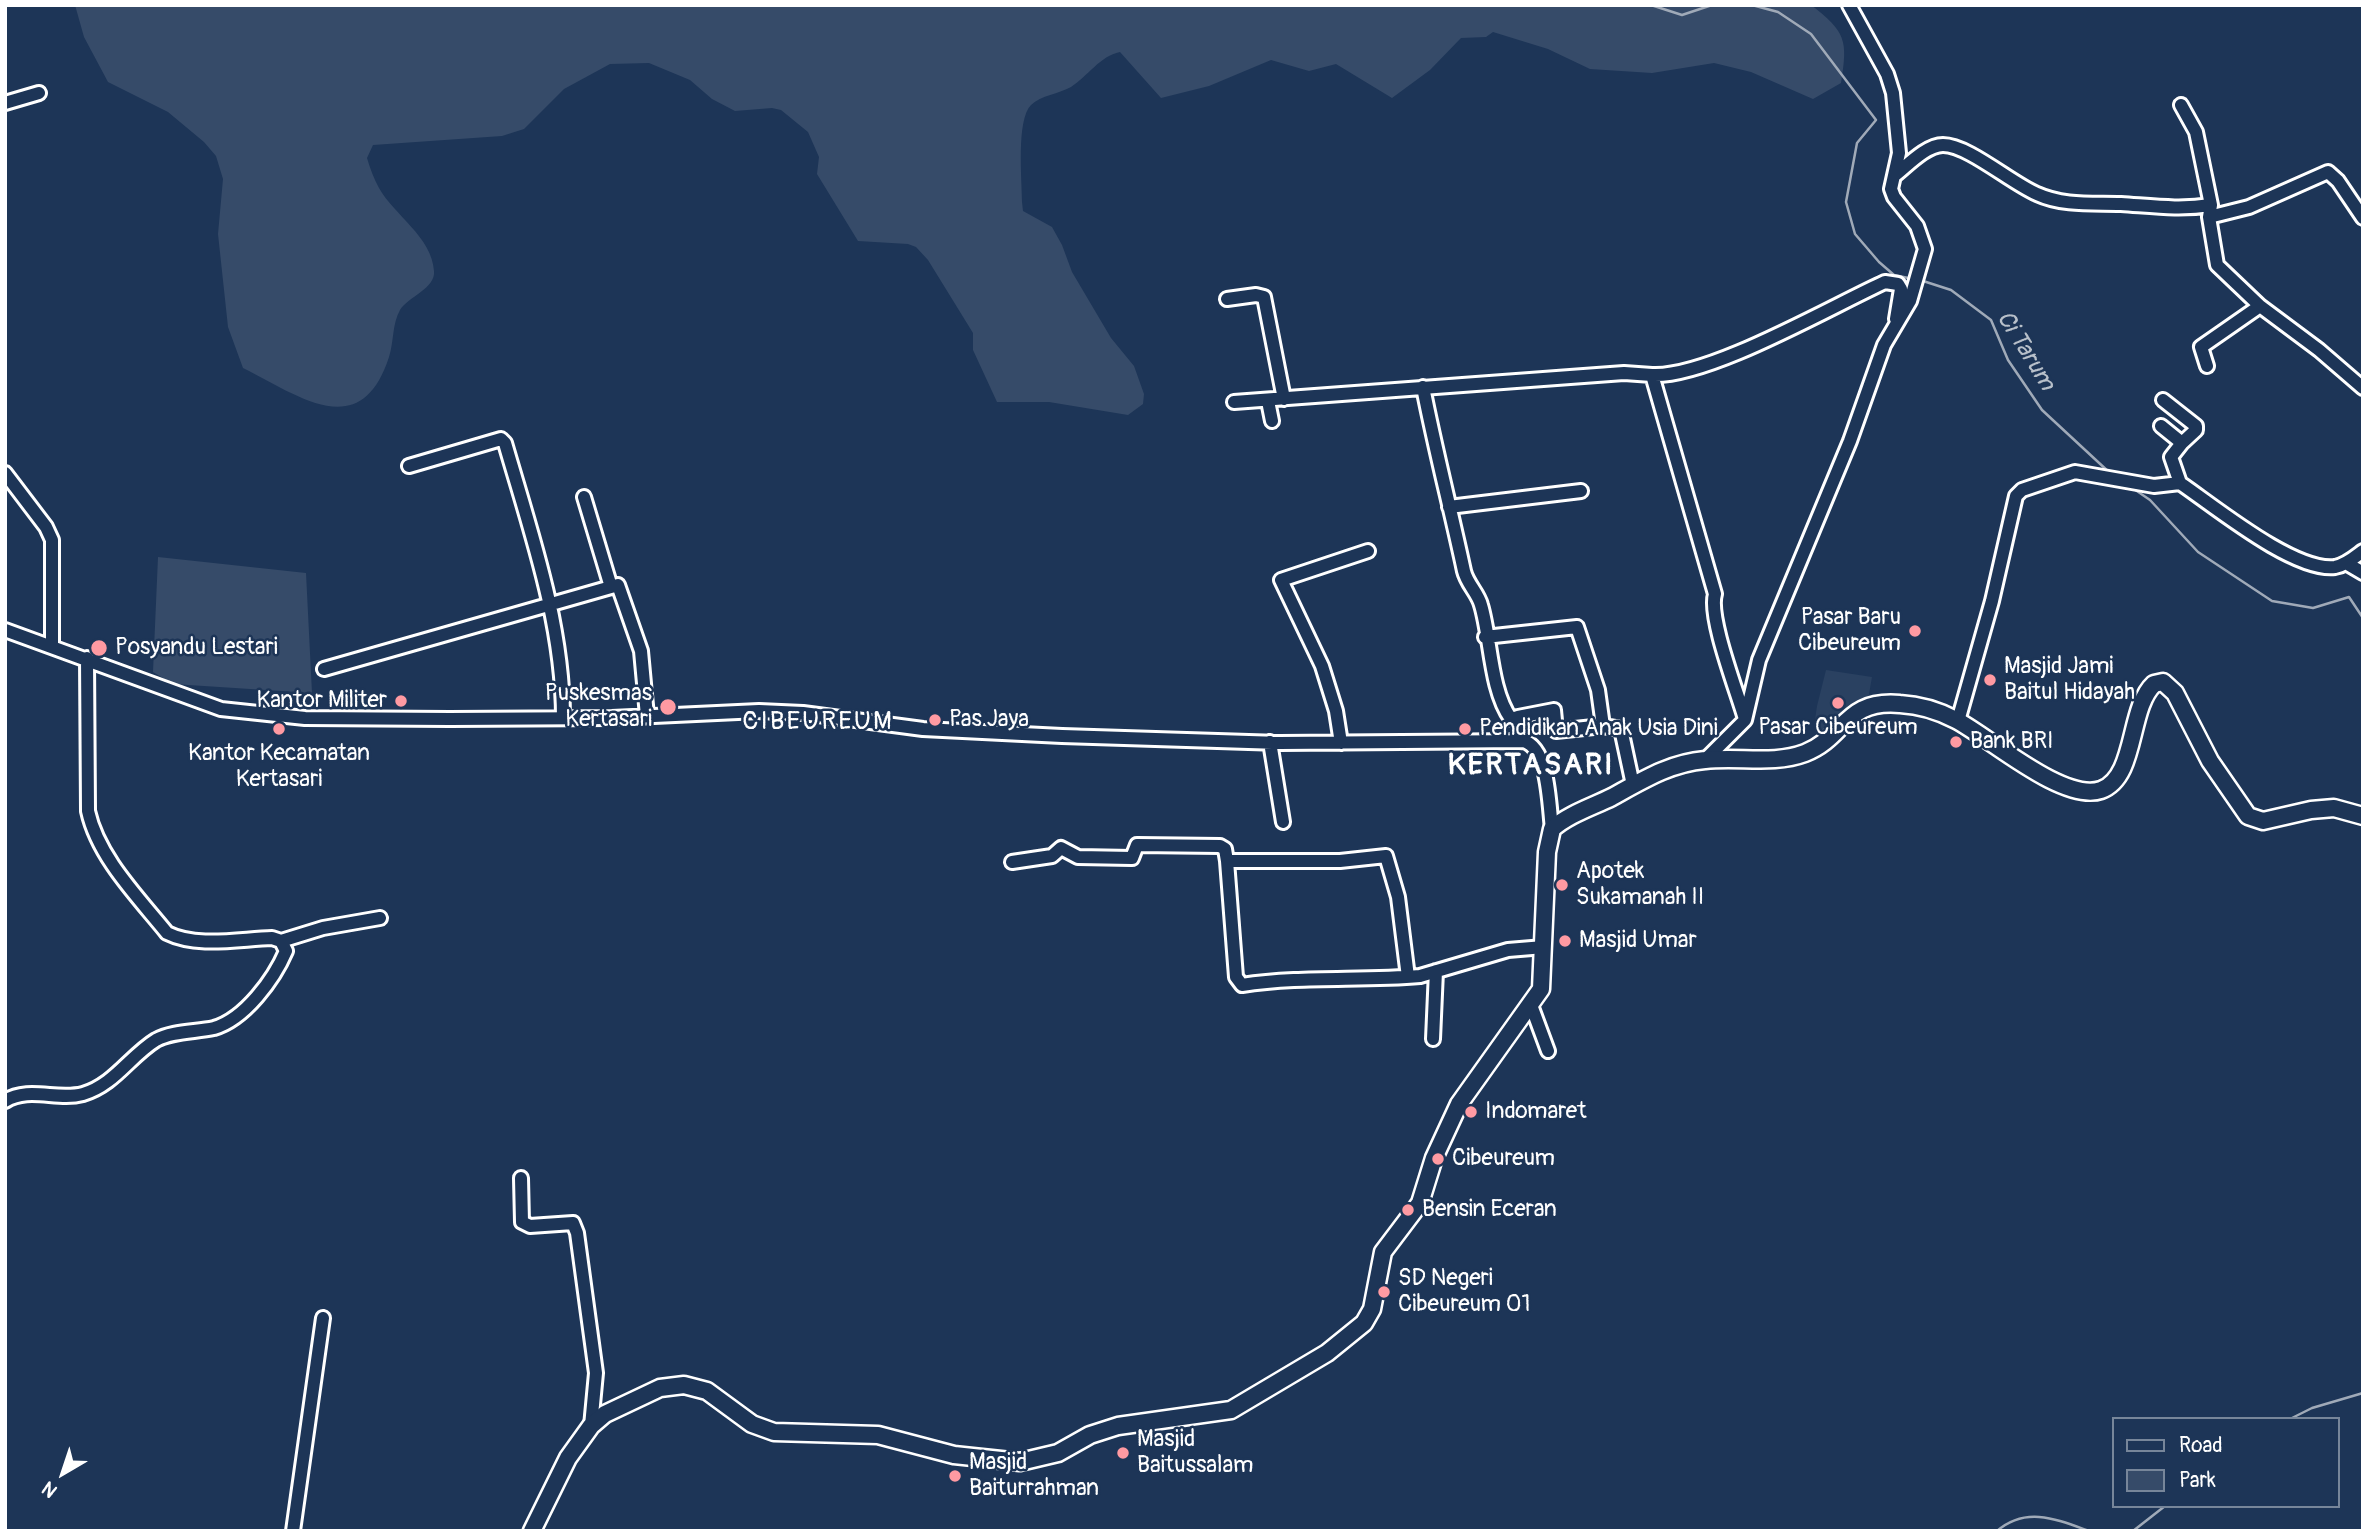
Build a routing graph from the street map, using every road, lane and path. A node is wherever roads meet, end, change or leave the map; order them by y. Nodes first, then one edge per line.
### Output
1 (1849, 5) edge
2 (39, 93) dead end
3 (5, 103) edge
4 (2181, 105) dead end
5 (1894, 176) junction
6 (2210, 211) junction
7 (2363, 218) edge
8 (1227, 299) dead end
9 (2260, 306) junction
10 (1894, 326) junction
11 (2207, 366) dead end
12 (1653, 375) junction
13 (1423, 387) junction
14 (2363, 388) edge
15 (1284, 399) junction
16 (2163, 400) dead end
17 (1268, 401) junction
18 (1234, 402) dead end
19 (1272, 421) dead end
20 (2161, 426) dead end
21 (2182, 443) junction
22 (409, 466) dead end
23 (5, 472) edge
24 (2180, 482) junction
25 (1581, 491) dead end
26 (584, 497) dead end
27 (1449, 507) junction
28 (1368, 551) dead end
29 (2363, 551) edge
30 (2346, 563) junction
31 (2363, 573) edge
32 (611, 587) junction
33 (548, 605) junction
34 (5, 630) edge
35 (1485, 637) junction
36 (52, 646) junction
37 (88, 658) junction
38 (324, 669) dead end
39 (647, 716) junction
40 (1518, 717) junction
41 (564, 718) junction
42 (1745, 720) junction
43 (1958, 721) junction
44 (1603, 726) junction
45 (1524, 741) junction
46 (1270, 742) junction
47 (1341, 743) junction
48 (1706, 760) junction
49 (1633, 785) junction
50 (2363, 816) edge
51 (1283, 822) dead end
52 (1552, 829) junction
53 (1227, 861) junction
54 (1012, 862) dead end
55 (380, 918) dead end
56 (281, 941) junction
57 (1544, 947) junction
58 (1436, 971) junction
59 (1409, 977) junction
60 (1531, 1005) junction
61 (1433, 1039) dead end
62 (1548, 1051) dead end
63 (5, 1101) edge
64 (521, 1178) dead end
65 (323, 1318) dead end
66 (591, 1426) junction
67 (293, 1531) edge
68 (532, 1531) edge

1 - 5 street
2 - 3 street
4 - 6 street
5 - 6 street
5 - 10 street
6 - 7 street
6 - 9 street
8 - 15 street
9 - 11 street
9 - 14 street
10 - 12 street
10 - 42 street
12 - 13 street
12 - 42 street
13 - 15 street
13 - 27 street
15 - 17 street
16 - 21 street
17 - 18 street
17 - 19 street
20 - 21 street
21 - 24 street
22 - 33 street
23 - 36 street
24 - 30 street
24 - 43 street
25 - 27 street
26 - 32 street
27 - 35 street
28 - 47 street
29 - 30 street
30 - 31 street
32 - 33 street
32 - 39 street
33 - 38 street
33 - 41 street
34 - 36 street
35 - 40 street
35 - 44 street
36 - 37 street
37 - 41 street
37 - 56 street
39 - 41 street
39 - 46 street
40 - 44 street
40 - 45 street
42 - 48 street
43 - 48 main road
43 - 50 main road
44 - 49 street
45 - 47 street
45 - 52 street
46 - 47 street
46 - 51 street
48 - 49 main road
49 - 52 main road
52 - 57 main road
53 - 54 street
53 - 59 street
53 - 59 street
55 - 56 street
56 - 63 street
57 - 58 street
57 - 60 main road
58 - 59 street
58 - 61 street
60 - 62 street
60 - 66 main road
64 - 66 street
65 - 67 street
66 - 68 main road

